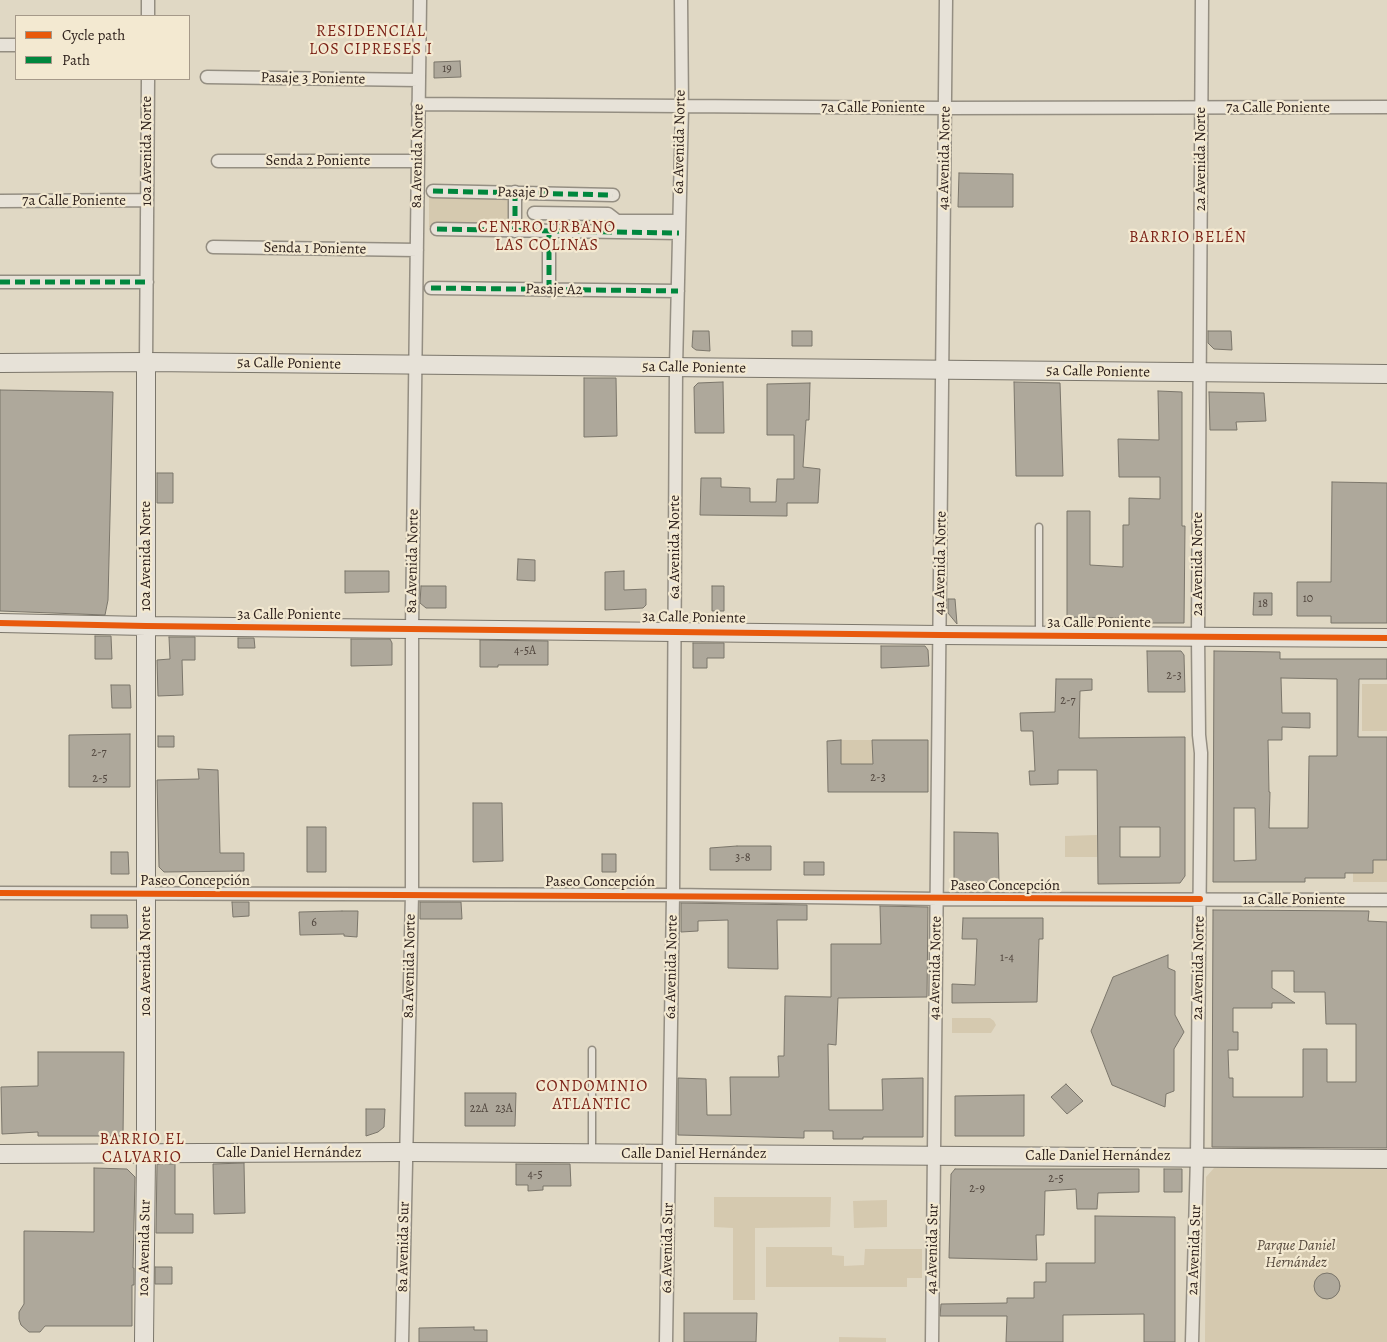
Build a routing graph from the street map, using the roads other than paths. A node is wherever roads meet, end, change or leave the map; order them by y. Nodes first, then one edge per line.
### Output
1 (148, 0) edge
2 (420, 0) edge
3 (681, 0) edge
4 (946, 0) edge
5 (1202, 0) edge
6 (148, 15) edge
7 (15, 45) edge
8 (0, 46) edge
9 (207, 77) dead end
10 (148, 80) edge
11 (419, 80) junction
12 (418, 104) junction
13 (682, 107) junction
14 (1387, 107) edge
15 (946, 108) junction
16 (1201, 109) junction
17 (218, 161) dead end
18 (418, 161) junction
19 (433, 191) dead end
20 (515, 192) junction
21 (613, 195) dead end
22 (147, 200) junction
23 (0, 201) edge
24 (534, 213) dead end
25 (679, 227) junction
26 (436, 230) dead end
27 (515, 231) junction
28 (549, 232) junction
29 (213, 247) dead end
30 (417, 250) junction
31 (0, 282) edge
32 (147, 282) junction
33 (431, 288) dead end
34 (549, 290) junction
35 (678, 291) junction
36 (146, 362) junction
37 (0, 363) edge
38 (415, 365) junction
39 (676, 368) junction
40 (943, 370) junction
41 (1199, 372) junction
42 (1387, 374) edge
43 (1039, 527) dead end
44 (0, 623) edge
45 (146, 626) junction
46 (412, 628) junction
47 (674, 631) junction
48 (940, 635) junction
49 (1039, 635) junction
50 (1198, 636) junction
51 (1387, 638) edge
52 (0, 893) edge
53 (146, 893) junction
54 (412, 894) junction
55 (673, 895) junction
56 (937, 899) junction
57 (1200, 899) junction
58 (1387, 900) edge
59 (592, 1050) dead end
60 (406, 1152) junction
61 (0, 1154) edge
62 (146, 1154) junction
63 (592, 1154) junction
64 (670, 1154) junction
65 (934, 1155) junction
66 (1197, 1157) junction
67 (1387, 1159) edge
68 (144, 1342) edge
69 (402, 1342) edge
70 (666, 1342) edge
71 (932, 1342) edge
72 (1192, 1342) edge

1 - 6 street
2 - 11 street, 8a Avenida Norte
3 - 13 street, 6a Avenida Norte
4 - 15 street, 4a Avenida Norte
5 - 16 street, 2a Avenida Norte
7 - 8 street
9 - 11 street, Pasaje 3 Poniente
10 - 22 street, 10a Avenida Norte
11 - 12 street, 8a Avenida Norte
12 - 13 street, 7a Calle Poniente
12 - 18 street, 8a Avenida Norte
13 - 15 street, 7a Calle Poniente
13 - 25 street, 6a Avenida Norte
14 - 16 street, 7a Calle Poniente
15 - 16 street, 7a Calle Poniente
15 - 40 street, 4a Avenida Norte
16 - 41 street, 2a Avenida Norte
17 - 18 street, Senda 2 Poniente
18 - 30 street, 8a Avenida Norte
19 - 20 street, Pasaje D
20 - 21 street, Pasaje D
20 - 27 street
22 - 23 street, 7a Calle Poniente
22 - 32 street, 10a Avenida Norte
24 - 25 street
25 - 28 street
25 - 35 street, 6a Avenida Norte
26 - 27 street
27 - 28 street
28 - 34 street
29 - 30 street, Senda 1 Poniente
30 - 38 street, 8a Avenida Norte
31 - 32 street
32 - 36 street, 10a Avenida Norte
33 - 34 street, Pasaje A2
34 - 35 street, Pasaje A2
35 - 39 street, 6a Avenida Norte
36 - 37 street, 5a Calle Poniente
36 - 38 street, 5a Calle Poniente
36 - 45 street, 10a Avenida Norte
38 - 39 street, 5a Calle Poniente
38 - 46 street, 8a Avenida Norte
39 - 40 street, 5a Calle Poniente
39 - 47 street, 6a Avenida Norte
40 - 41 street, 5a Calle Poniente
40 - 48 street, 4a Avenida Norte
41 - 42 street, 5a Calle Poniente
41 - 50 street, 2a Avenida Norte
43 - 49 lane
44 - 45 street, 3a Calle Poniente
45 - 46 street, 3a Calle Poniente
45 - 53 street, 10a Avenida Norte
46 - 47 street, 3a Calle Poniente
46 - 54 street, 8a Avenida Norte
47 - 48 street, 3a Calle Poniente
47 - 55 street, 6a Avenida Norte
48 - 49 street, 3a Calle Poniente
48 - 56 street, 4a Avenida Norte
49 - 50 street, 3a Calle Poniente
50 - 51 street, 3a Calle Poniente
50 - 57 street, 2a Avenida Norte
52 - 53 street, Paseo Concepción
53 - 54 street, Paseo Concepción
53 - 62 street, 10a Avenida Norte
54 - 55 street, Paseo Concepción
54 - 60 street, 8a Avenida Norte
55 - 56 street, Paseo Concepción
55 - 64 street, 6a Avenida Norte
56 - 57 street, Paseo Concepción
56 - 65 street, 4a Avenida Norte
57 - 58 street, 1a Calle Poniente
57 - 66 street, 2a Avenida Norte
59 - 63 lane
60 - 62 street, Calle Daniel Hernández
60 - 63 street, Calle Daniel Hernández
60 - 69 street, 8a Avenida Sur
61 - 62 street, Calle Daniel Hernández
62 - 68 street, 10a Avenida Sur
63 - 64 street, Calle Daniel Hernández
64 - 65 street, Calle Daniel Hernández
64 - 70 street, 6a Avenida Sur
65 - 66 street, Calle Daniel Hernández
65 - 71 street, 4a Avenida Sur
66 - 67 street, Calle Daniel Hernández
66 - 72 street, 2a Avenida Sur

